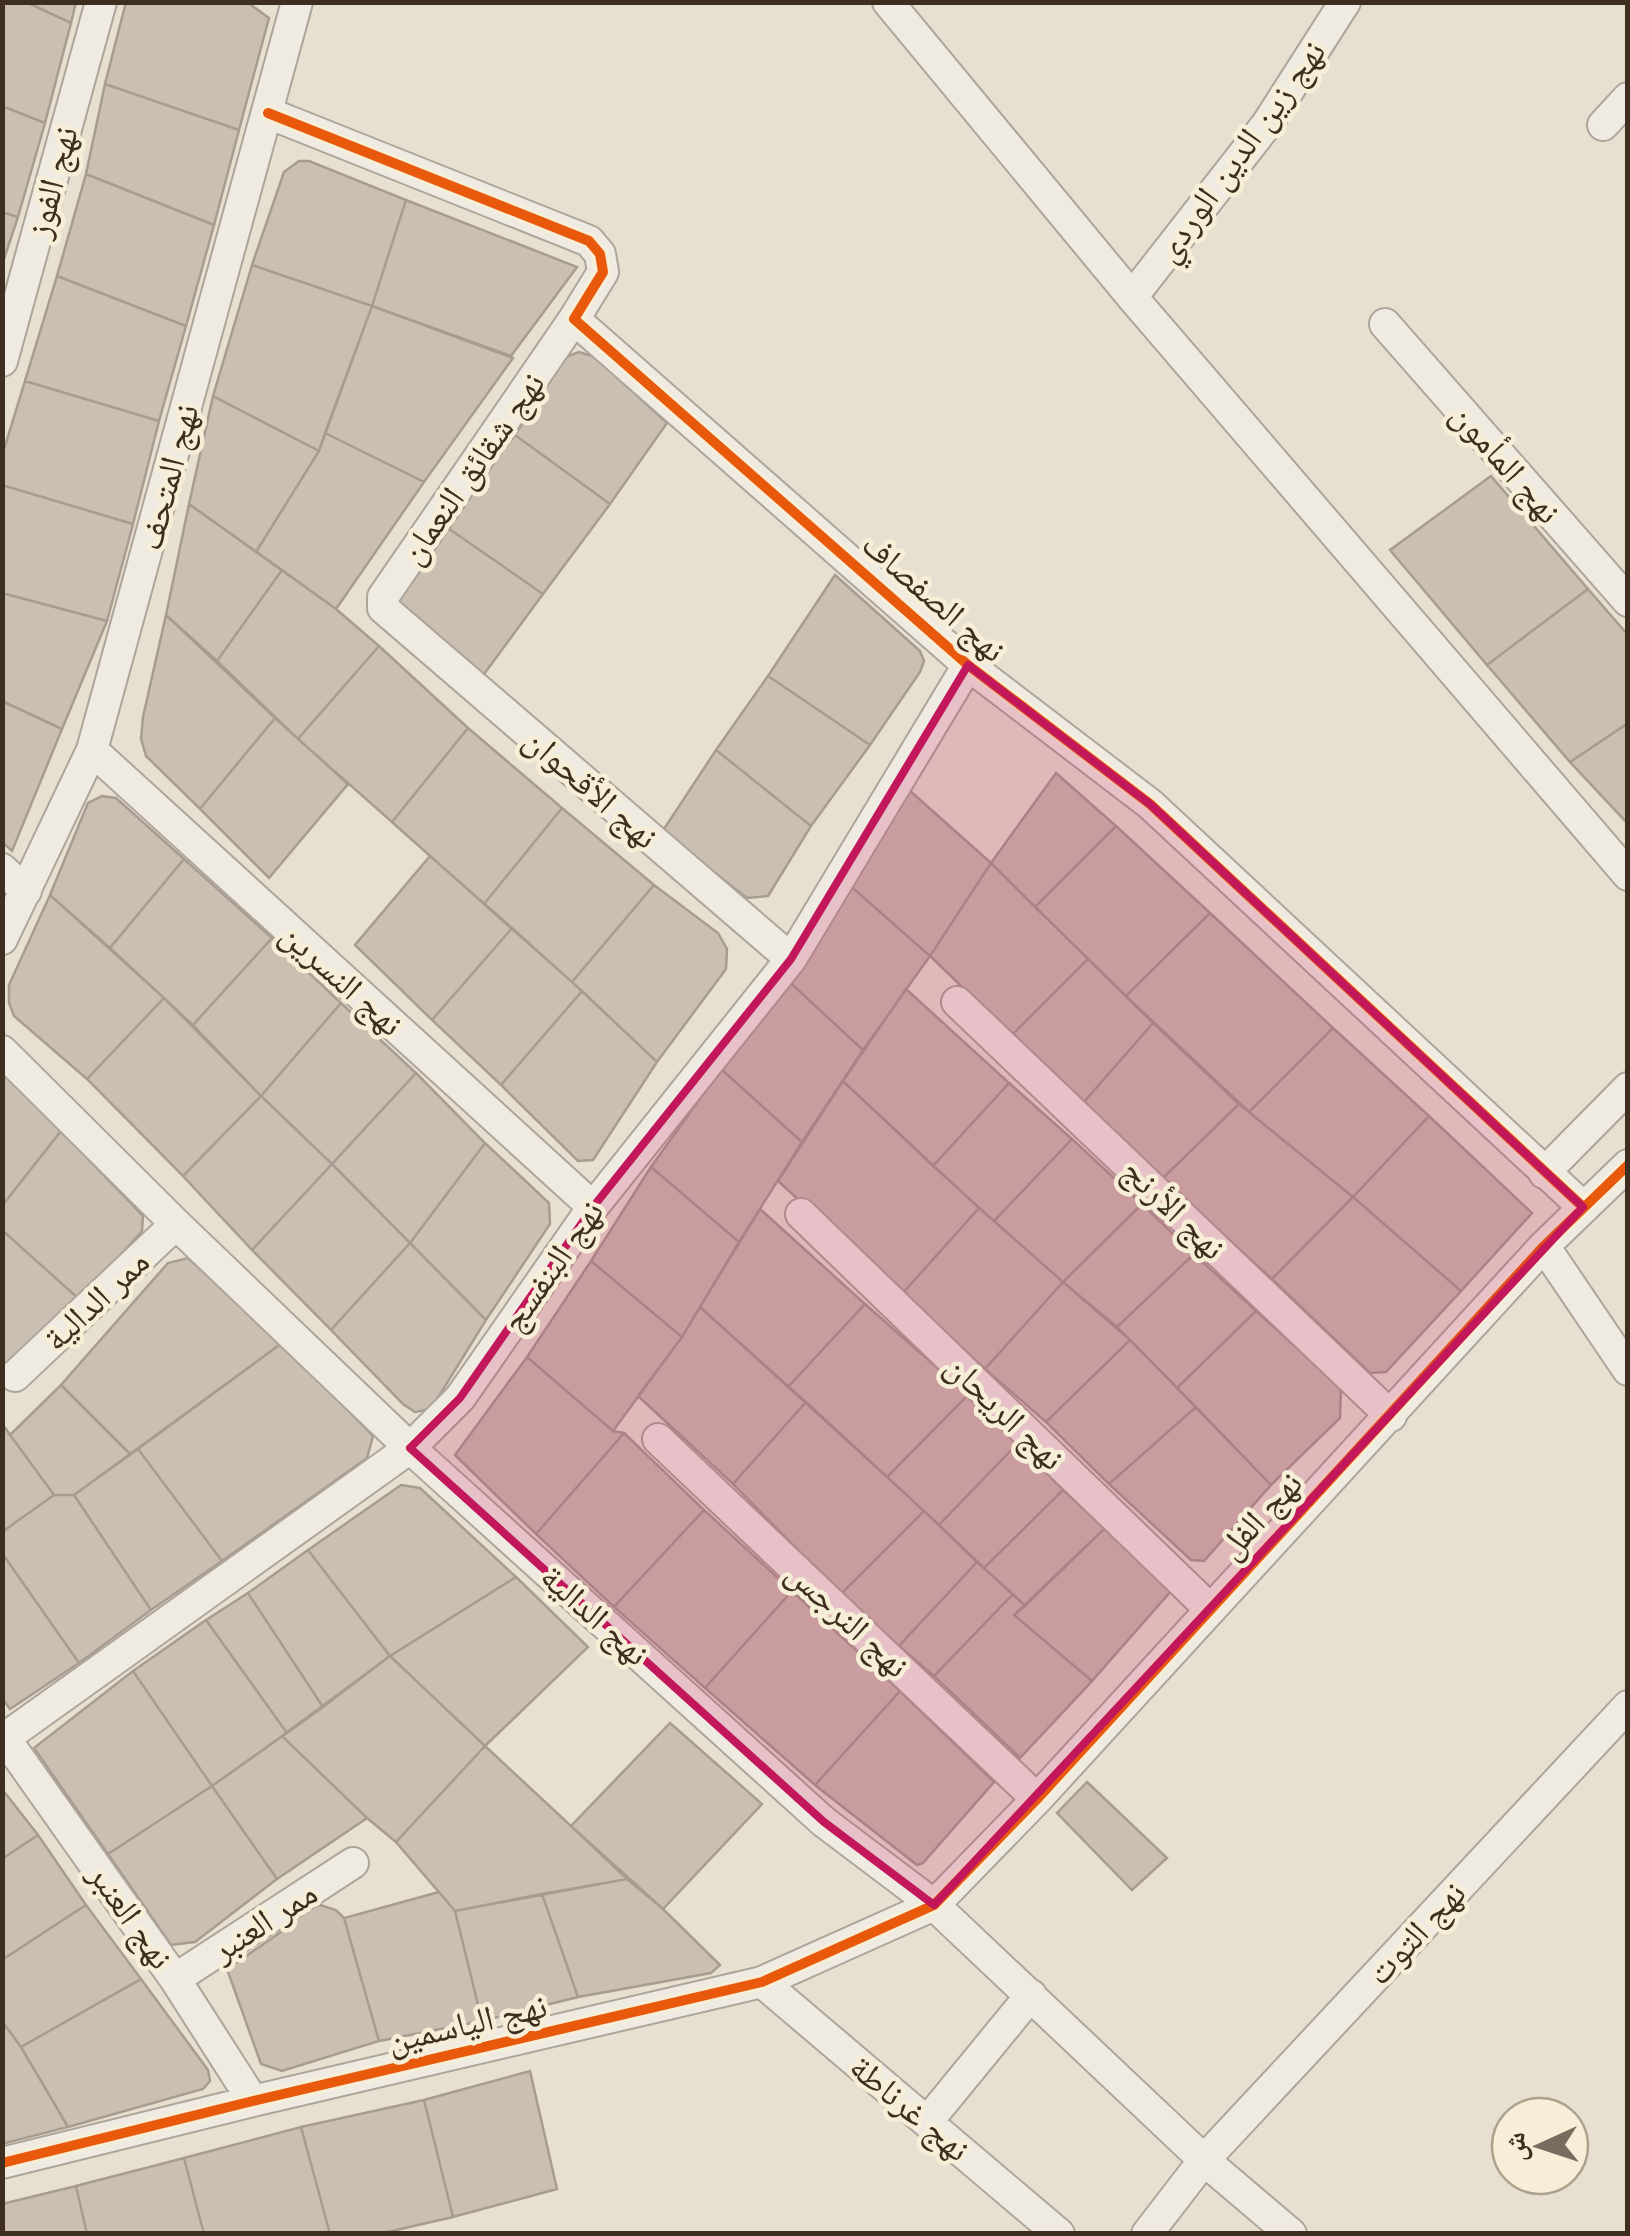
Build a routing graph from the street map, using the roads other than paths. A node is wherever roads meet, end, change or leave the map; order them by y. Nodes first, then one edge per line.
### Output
1 (102, 2) edge
2 (297, 2) edge
3 (888, 2) edge
4 (1345, 2) edge
5 (1628, 98) edge
6 (268, 113) junction
7 (1604, 125) dead end
8 (1132, 298) junction
9 (574, 319) junction
10 (1386, 324) dead end
11 (2, 361) edge
12 (1628, 601) edge
13 (391, 618) joint
14 (968, 664) junction
15 (92, 750) junction
16 (2, 868) edge
17 (1628, 876) edge
18 (26, 891) junction
19 (2, 939) edge
20 (790, 959) junction
21 (957, 1002) dead end
22 (2, 1051) edge
23 (1628, 1088) edge
24 (1628, 1165) edge
25 (1544, 1173) junction
26 (1583, 1206) junction
27 (593, 1207) junction
28 (801, 1214) dead end
29 (176, 1224) junction
30 (1544, 1246) junction
31 (1628, 1370) edge
32 (16, 1376) dead end
33 (1390, 1416) junction
34 (658, 1439) dead end
35 (410, 1448) junction
36 (1210, 1609) junction
37 (1628, 1706) edge
38 (4, 1738) edge
39 (1037, 1799) junction
40 (353, 1863) dead end
41 (934, 1905) junction
42 (175, 1979) junction
43 (762, 1982) junction
44 (1031, 1996) junction
45 (253, 2102) junction
46 (927, 2122) junction
47 (1204, 2160) junction
48 (2, 2163) edge
49 (1059, 2234) edge
50 (1146, 2234) edge
51 (1291, 2234) edge

1 - 11 street, نهج الفوز
2 - 6 street, نهج المتحف
3 - 8 street
4 - 8 street, نهج زين الدين الوردي
5 - 7 street
6 - 9 street
6 - 15 street, نهج المتحف
8 - 17 street
9 - 13 street, نهج شقائق النعمان
9 - 14 street, نهج الصفصاف
10 - 12 street, نهج المأمون
13 - 20 street, نهج الأقحوان
14 - 20 street, نهج البنفسج
14 - 25 street, نهج الصفصاف
15 - 18 street, نهج المتحف
15 - 27 street, نهج النسرين
16 - 18 street
18 - 19 street, نهج المتحف
20 - 27 street, نهج البنفسج
21 - 33 street, نهج الأرنج
22 - 29 street, نهج الدالية
23 - 25 street
24 - 26 street, نهج الفل
25 - 26 street, نهج الصفصاف
26 - 30 street, نهج الفل
27 - 35 street, نهج البنفسج
28 - 36 street, نهج الريحان
29 - 32 street, ممر الدالية
29 - 35 street, نهج الدالية
30 - 31 street
30 - 33 street, نهج الفل
33 - 36 street, نهج الفل
34 - 39 street, نهج النرجس
35 - 38 street, نهج البنفسج
35 - 41 street, نهج الدالية
36 - 39 street, نهج الفل
37 - 47 street, نهج التوت
38 - 42 street, نهج العنبر
39 - 41 street, نهج الفل
40 - 42 street, ممر العنبر
41 - 43 street, نهج الياسمين
41 - 44 street, نهج الدالية
42 - 45 street, نهج العنبر
43 - 45 street, نهج الياسمين
43 - 46 street, نهج غرناطة
44 - 46 street
44 - 47 street, نهج الدالية
45 - 48 street, نهج الياسمين
46 - 49 street, نهج غرناطة
47 - 50 street, نهج التوت
47 - 51 street, نهج الدالية

